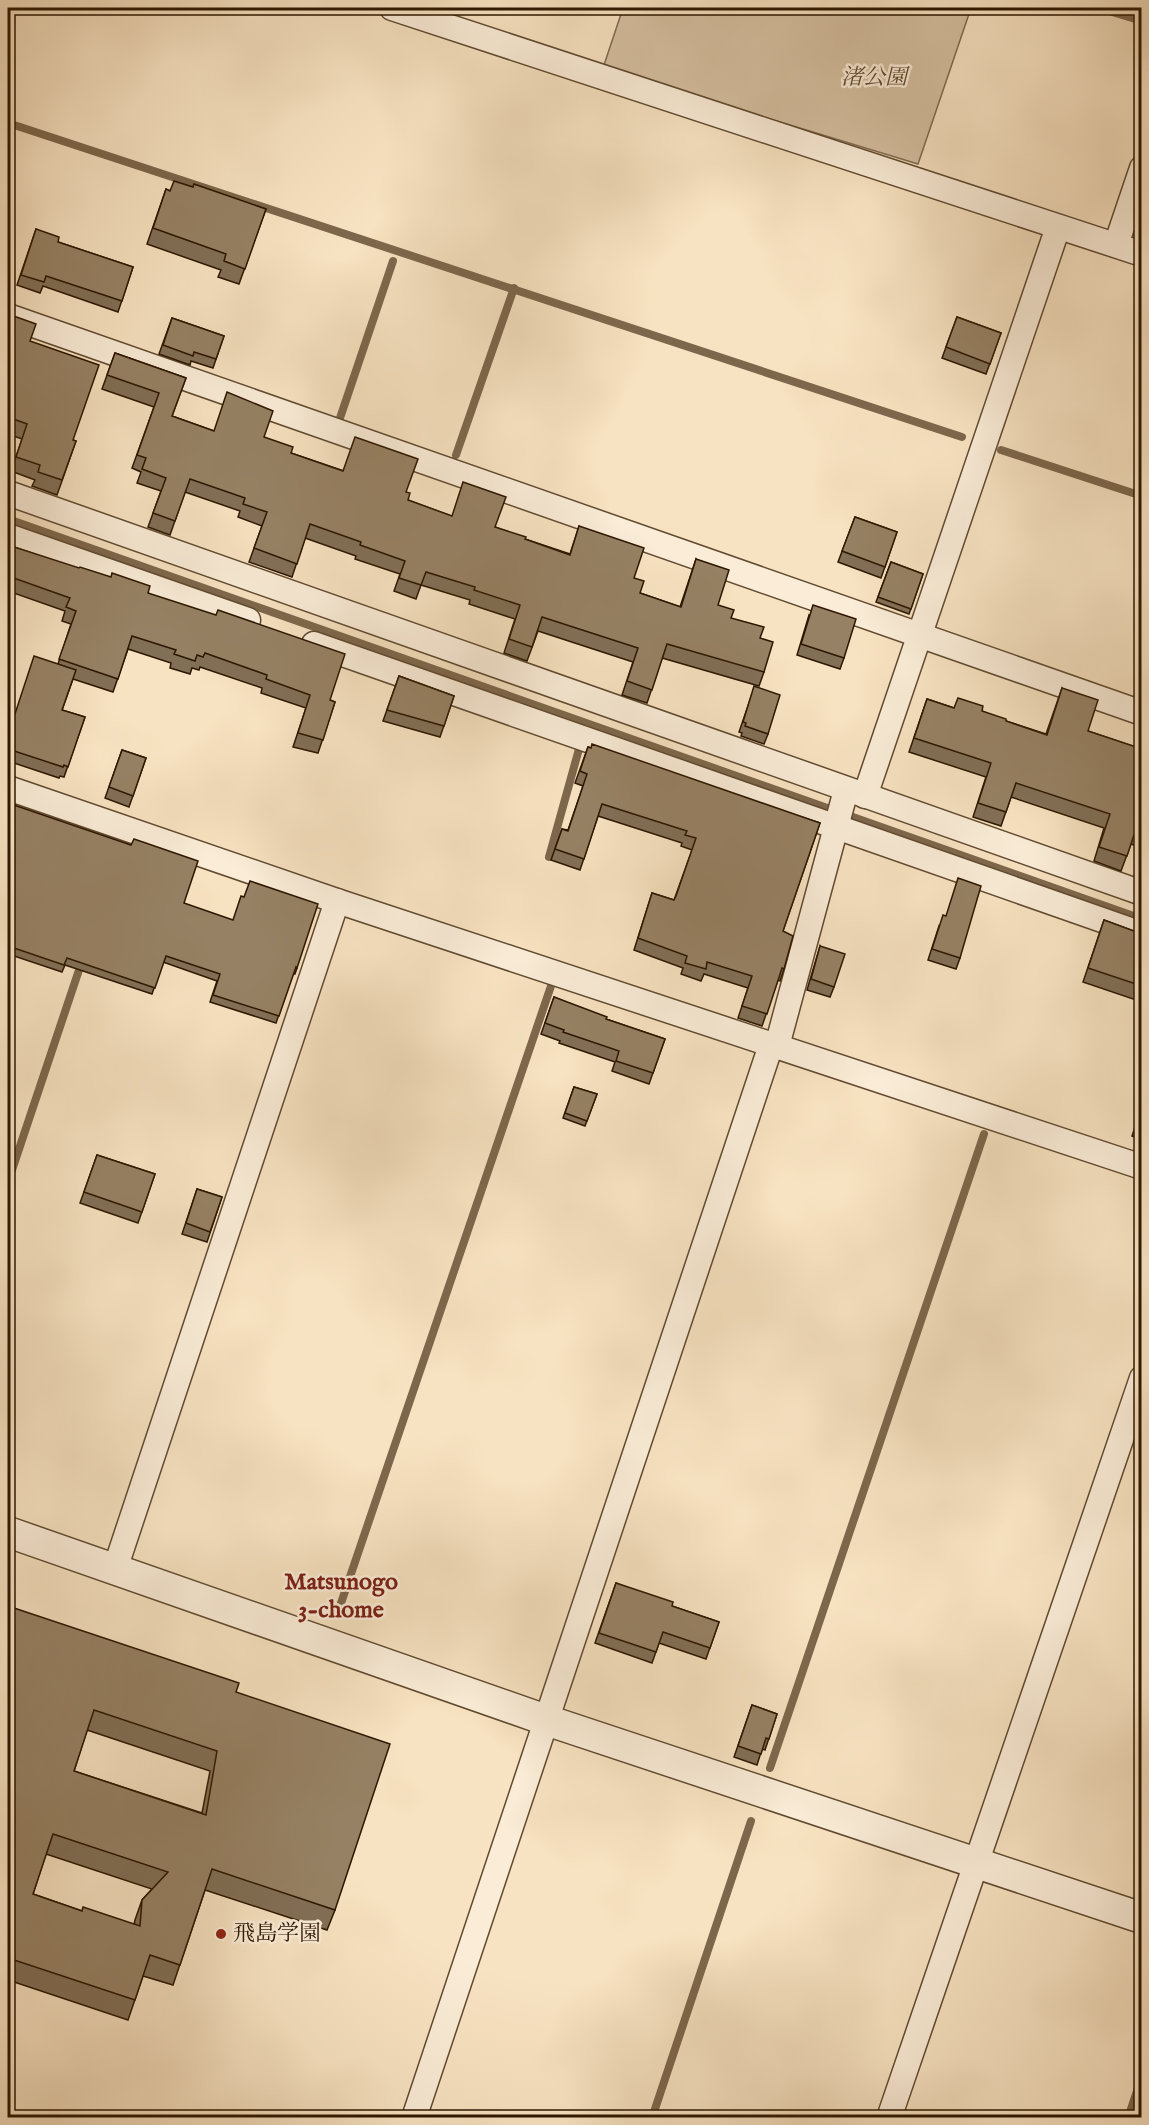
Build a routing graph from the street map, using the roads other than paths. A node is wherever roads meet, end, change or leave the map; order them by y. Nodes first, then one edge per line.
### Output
1 (392, 8) edge
2 (1142, 168) edge
3 (1058, 227) junction
4 (1116, 245) junction
5 (1142, 254) edge
6 (8, 316) edge
7 (8, 493) edge
8 (8, 536) edge
9 (265, 627) edge
10 (919, 636) junction
11 (299, 638) edge
12 (1142, 713) edge
13 (8, 788) edge
14 (846, 807) junction
15 (1142, 893) edge
16 (337, 901) junction
17 (1142, 934) edge
18 (774, 1046) junction
19 (1142, 1167) edge
20 (1142, 1378) edge
21 (8, 1532) edge
22 (115, 1569) junction
23 (546, 1720) junction
24 (975, 1862) junction
25 (1142, 1918) edge
26 (414, 2118) edge
27 (889, 2118) edge

1 - 3 street
2 - 4 street
3 - 4 street
3 - 10 street
4 - 5 street
6 - 10 street
7 - 14 street
8 - 9 street
10 - 12 street
10 - 14 street
11 - 14 street
13 - 16 street
14 - 15 street
14 - 17 street
14 - 18 street
16 - 18 street
16 - 22 street
18 - 19 street
18 - 23 street
20 - 24 street
21 - 22 street
22 - 23 street
23 - 24 street
23 - 26 street
24 - 25 street
24 - 27 street

